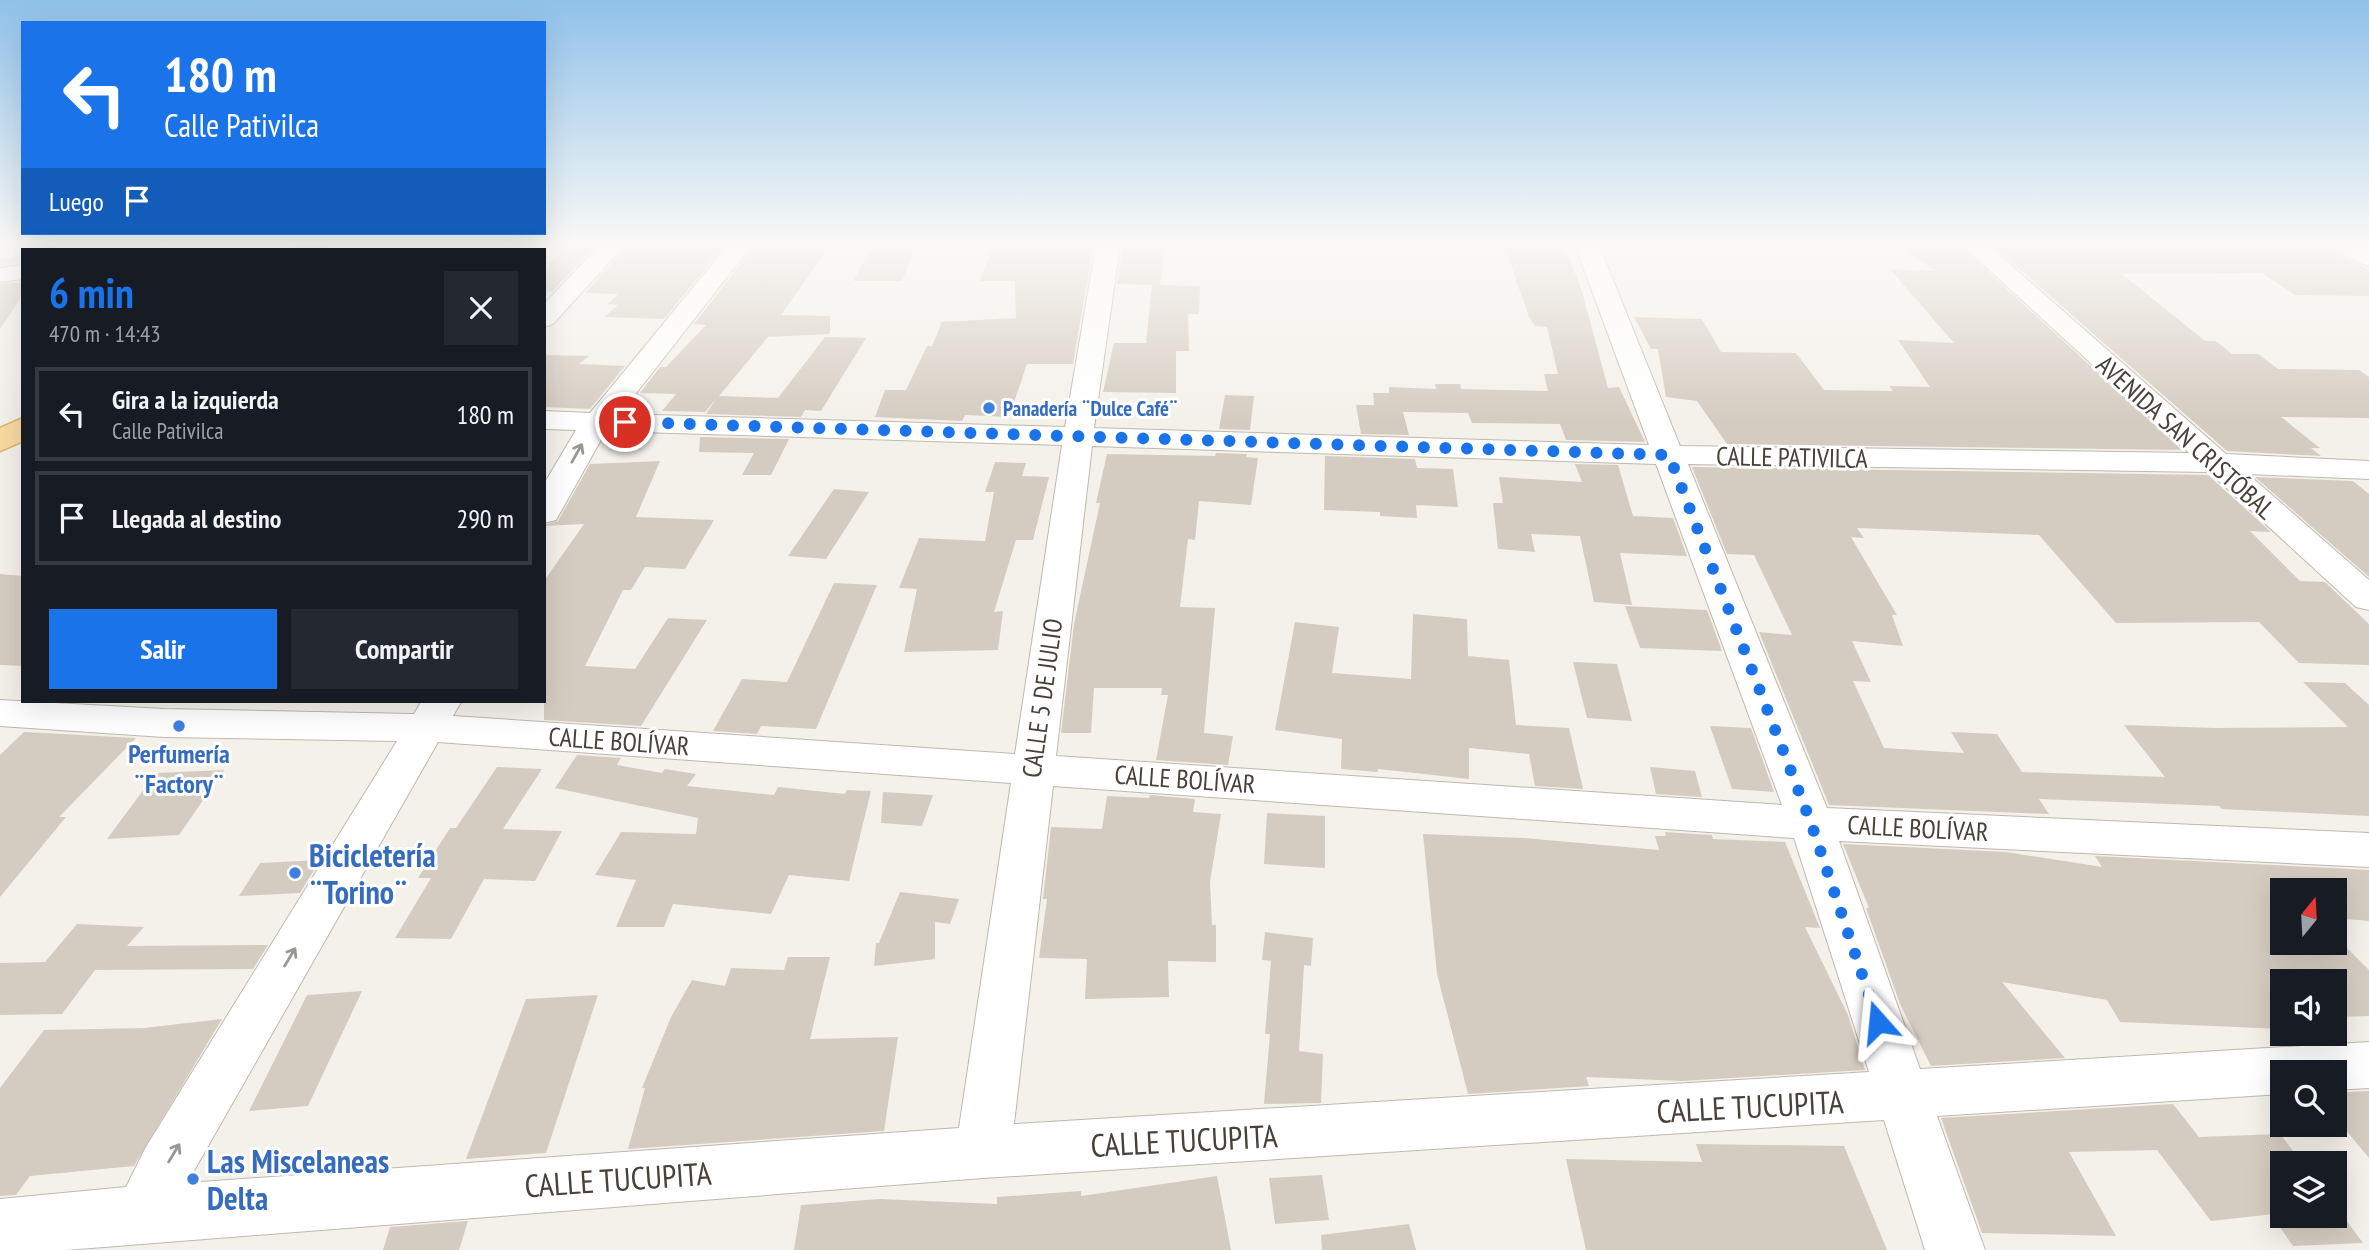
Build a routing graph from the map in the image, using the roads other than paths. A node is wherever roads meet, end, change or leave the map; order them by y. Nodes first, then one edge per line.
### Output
1 (559, 303) edge
2 (693, 303) edge
3 (1099, 303) edge
4 (1610, 303) edge
5 (2038, 303) edge
6 (546, 317) edge
7 (546, 420) edge
8 (598, 421) junction
9 (21, 428) edge
10 (1078, 437) junction
11 (0, 442) edge
12 (1669, 455) junction
13 (2214, 463) junction
14 (2369, 470) edge
15 (546, 509) edge
16 (2369, 599) edge
17 (174, 712) edge
18 (0, 713) edge
19 (434, 715) edge
20 (1032, 768) junction
21 (1811, 823) junction
22 (2369, 850) edge
23 (2369, 1065) edge
24 (1902, 1096) junction
25 (983, 1152) junction
26 (143, 1214) junction
27 (0, 1228) edge
28 (1955, 1250) edge

1 - 6 street
2 - 8 street
3 - 10 street, CALLE 5 DE JULIO
4 - 12 street
5 - 13 street, AVENIDA SAN CRISTÓBAL
7 - 8 street, CALLE PATIVILCA
8 - 10 street, CALLE PATIVILCA
15 -> 8 street
9 - 11 main road
10 - 12 street, CALLE PATIVILCA
10 - 20 street, CALLE 5 DE JULIO
12 - 13 street, CALLE PATIVILCA
12 - 21 street
13 - 14 street, CALLE PATIVILCA
13 - 16 street, AVENIDA SAN CRISTÓBAL
17 - 18 street, CALLE BOLÍVAR
17 - 19 street, CALLE BOLÍVAR
19 - 20 street, CALLE BOLÍVAR
26 -> 19 street
20 - 21 street, CALLE BOLÍVAR
20 - 25 street, CALLE 5 DE JULIO
21 - 22 street, CALLE BOLÍVAR
21 - 24 street
23 - 24 street, CALLE TUCUPITA
24 - 25 street, CALLE TUCUPITA
24 - 28 street
25 - 26 street, CALLE TUCUPITA
26 - 27 street, CALLE TUCUPITA

